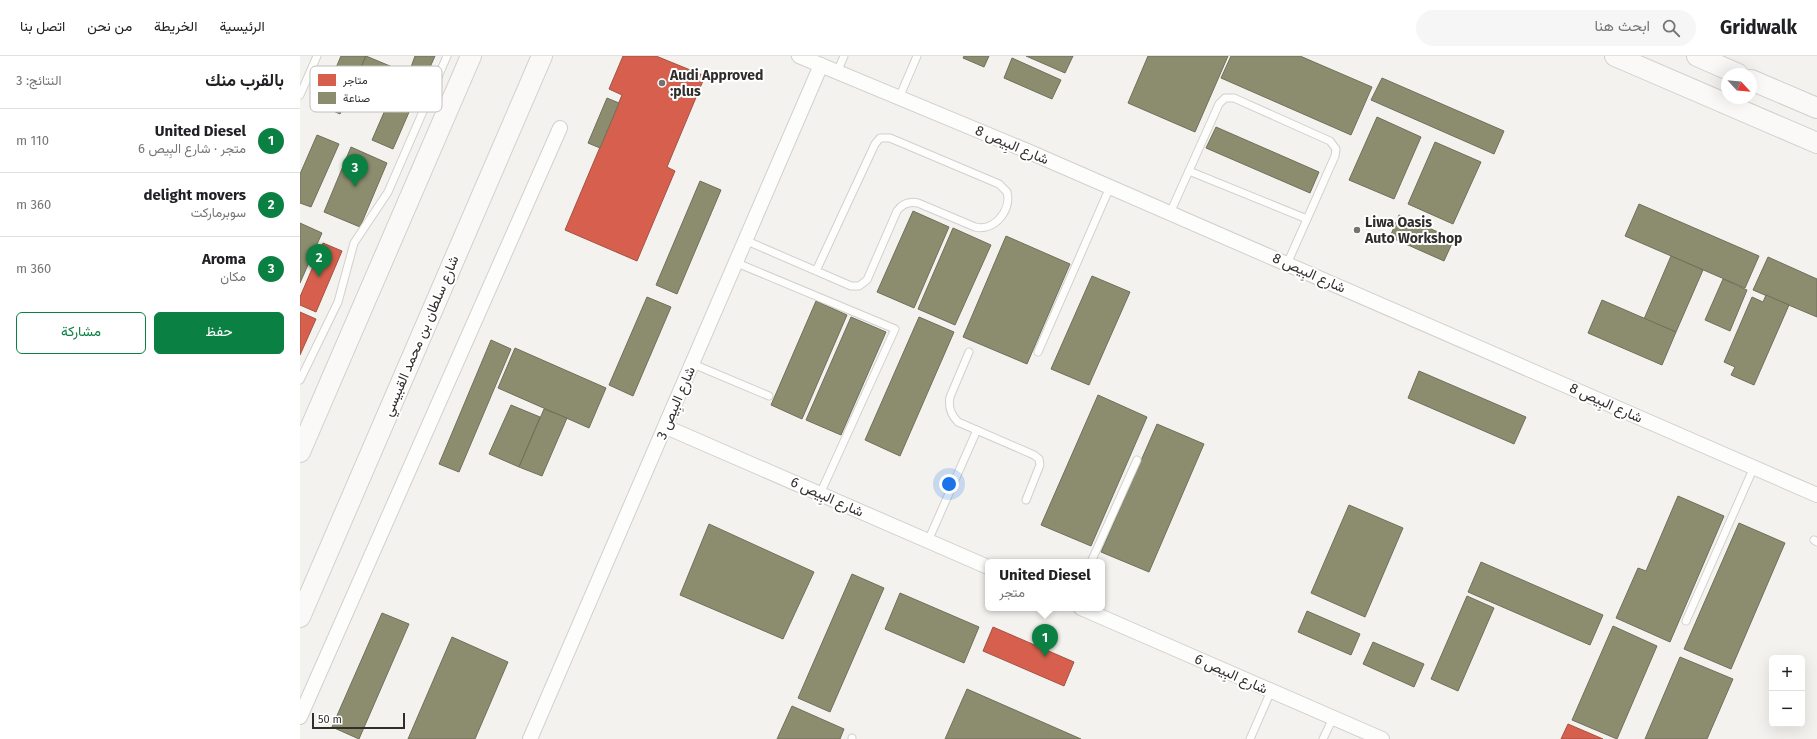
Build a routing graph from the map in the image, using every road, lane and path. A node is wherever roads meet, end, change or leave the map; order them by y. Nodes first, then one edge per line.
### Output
1 (316, 56) edge
2 (447, 56) edge
3 (471, 56) edge
4 (542, 56) edge
5 (799, 56) edge
6 (844, 56) edge
7 (917, 56) edge
8 (1615, 56) edge
9 (1697, 56) edge
10 (821, 65) junction
11 (312, 66) edge
12 (442, 68) edge
13 (1724, 68) edge
14 (310, 71) edge
15 (837, 72) junction
16 (1757, 83) edge
17 (300, 95) edge
18 (898, 98) junction
19 (1817, 108) edge
20 (423, 112) edge
21 (560, 128) dead end
22 (1817, 143) edge
23 (1189, 171) junction
24 (1110, 187) junction
25 (1170, 213) junction
26 (1307, 219) junction
27 (747, 241) junction
28 (737, 264) junction
29 (1287, 264) junction
30 (816, 271) junction
31 (969, 352) dead end
32 (1038, 352) dead end
33 (693, 364) junction
34 (300, 380) edge
35 (769, 396) dead end
36 (666, 427) junction
37 (977, 430) junction
38 (300, 452) edge
39 (1137, 460) dead end
40 (1754, 467) junction
41 (820, 494) junction
42 (1817, 495) edge
43 (1026, 500) dead end
44 (928, 541) junction
45 (1092, 559) edge
46 (985, 566) edge
47 (1088, 611) edge
48 (300, 617) edge
49 (1686, 621) dead end
50 (1271, 691) junction
51 (300, 717) edge
52 (1332, 718) junction
53 (530, 739) edge
54 (1250, 739) edge
55 (1323, 739) edge
56 (1382, 739) edge

1 - 11 lane
2 - 12 lane
3 - 38 main road
4 - 48 main road, شارع سلطان بن محمد القبيسي
5 - 10 street, شارع البِيص 8
6 - 15 lane
7 - 18 lane
8 - 22 main road
9 - 13 main road
10 - 15 street, شارع البِيص 8
10 - 27 street, شارع البِيص 3
14 - 17 lane
15 - 18 street, شارع البِيص 8
16 - 19 main road
18 - 24 street, شارع البِيص 8
20 - 34 lane
21 - 51 street
23 - 25 lane
23 - 26 lane
23 - 26 lane
24 - 25 street, شارع البِيص 8
24 - 32 lane
25 - 29 street, شارع البِيص 8
26 - 29 lane
27 - 28 street, شارع البِيص 3
27 - 30 lane
28 - 33 street, شارع البِيص 3
28 - 41 lane
29 - 40 street, شارع البِيص 8
30 - 30 lane
31 - 37 lane
33 - 35 lane
33 - 36 street, شارع البِيص 3
36 - 41 street, شارع البِيص 6
36 - 53 street, شارع البِيص 3
37 - 43 lane
37 - 44 lane
39 - 45 lane
40 - 42 street, شارع البِيص 8
40 - 49 lane
41 - 44 street, شارع البِيص 6
44 - 46 street, شارع البِيص 6
47 - 50 street, شارع البِيص 6
50 - 52 street, شارع البِيص 6
50 - 54 lane
52 - 55 lane
52 - 56 street, شارع البِيص 6

